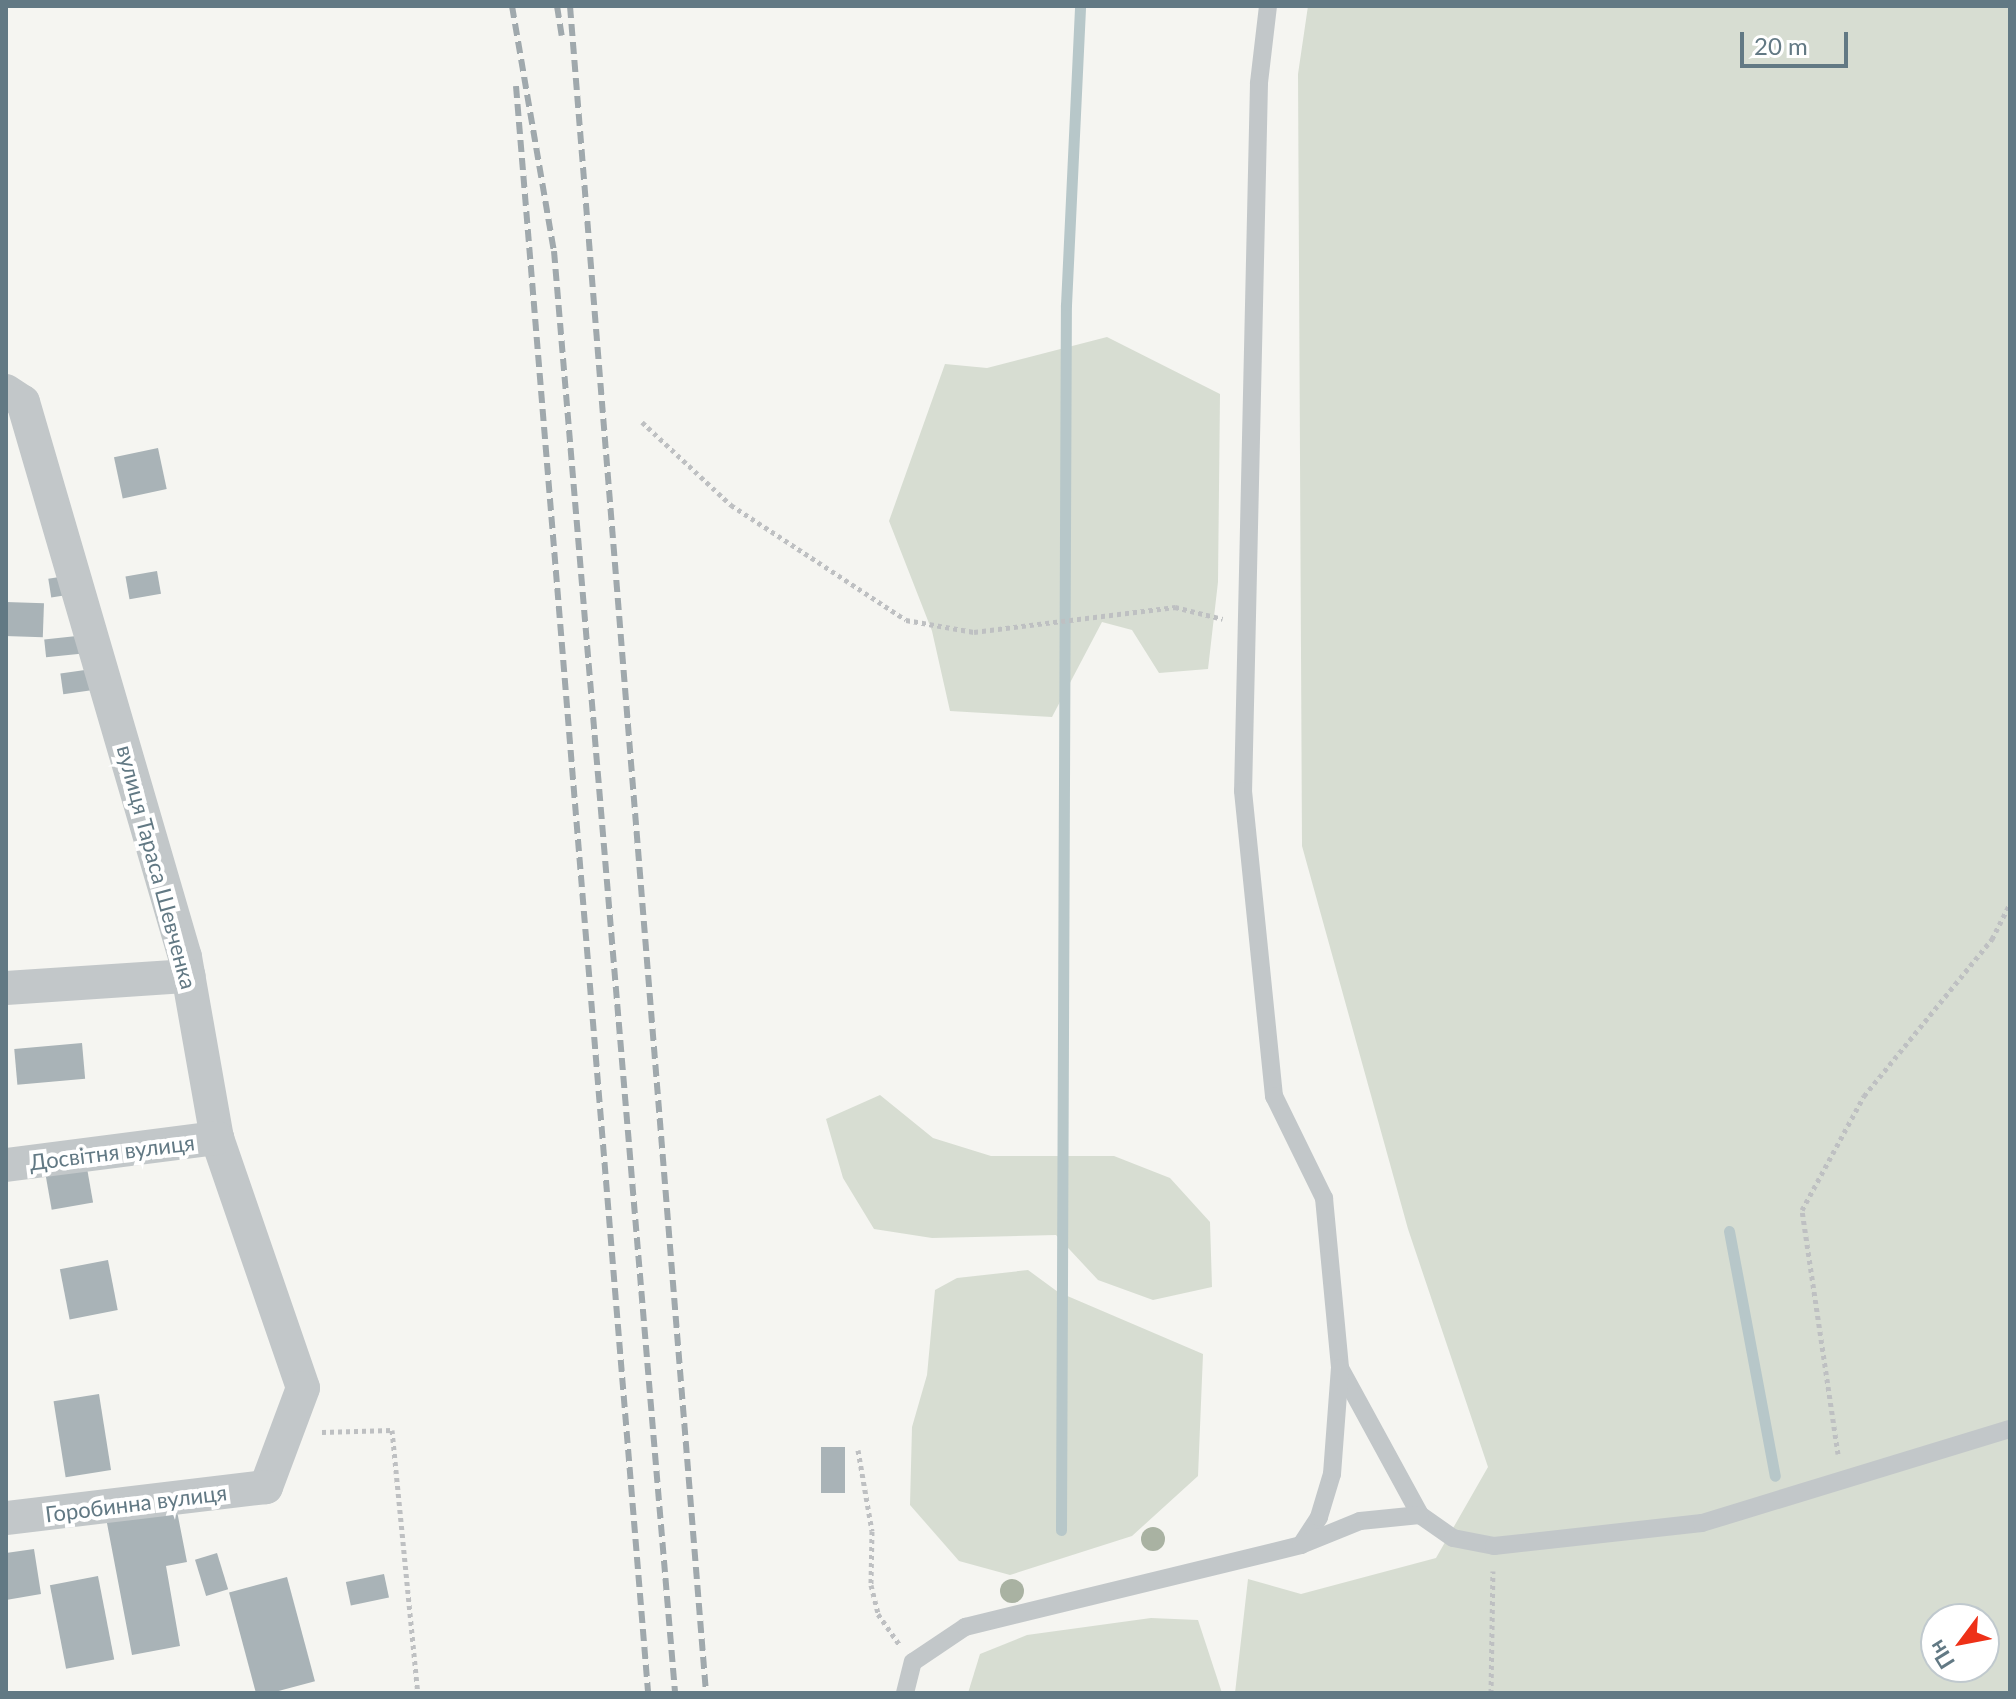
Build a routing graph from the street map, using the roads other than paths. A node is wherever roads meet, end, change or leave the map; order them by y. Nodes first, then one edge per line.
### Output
1 (1268, 6) edge
2 (6, 391) edge
3 (189, 976) junction
4 (6, 988) edge
5 (217, 1138) junction
6 (6, 1165) edge
7 (1340, 1368) junction
8 (2010, 1429) edge
9 (266, 1487) joint
10 (1420, 1515) junction
11 (6, 1518) edge
12 (1301, 1545) junction
13 (905, 1693) edge

1 - 7 lane
2 - 3 street, вулиця Тараса Шевченка
3 - 4 street
3 - 5 street, вулиця Тараса Шевченка
5 - 6 street, Досвітня вулиця
5 - 9 street, вулиця Тараса Шевченка
7 - 10 lane
7 - 12 lane
8 - 10 lane
9 - 11 street, Горобинна вулиця
10 - 12 lane
12 - 13 lane

